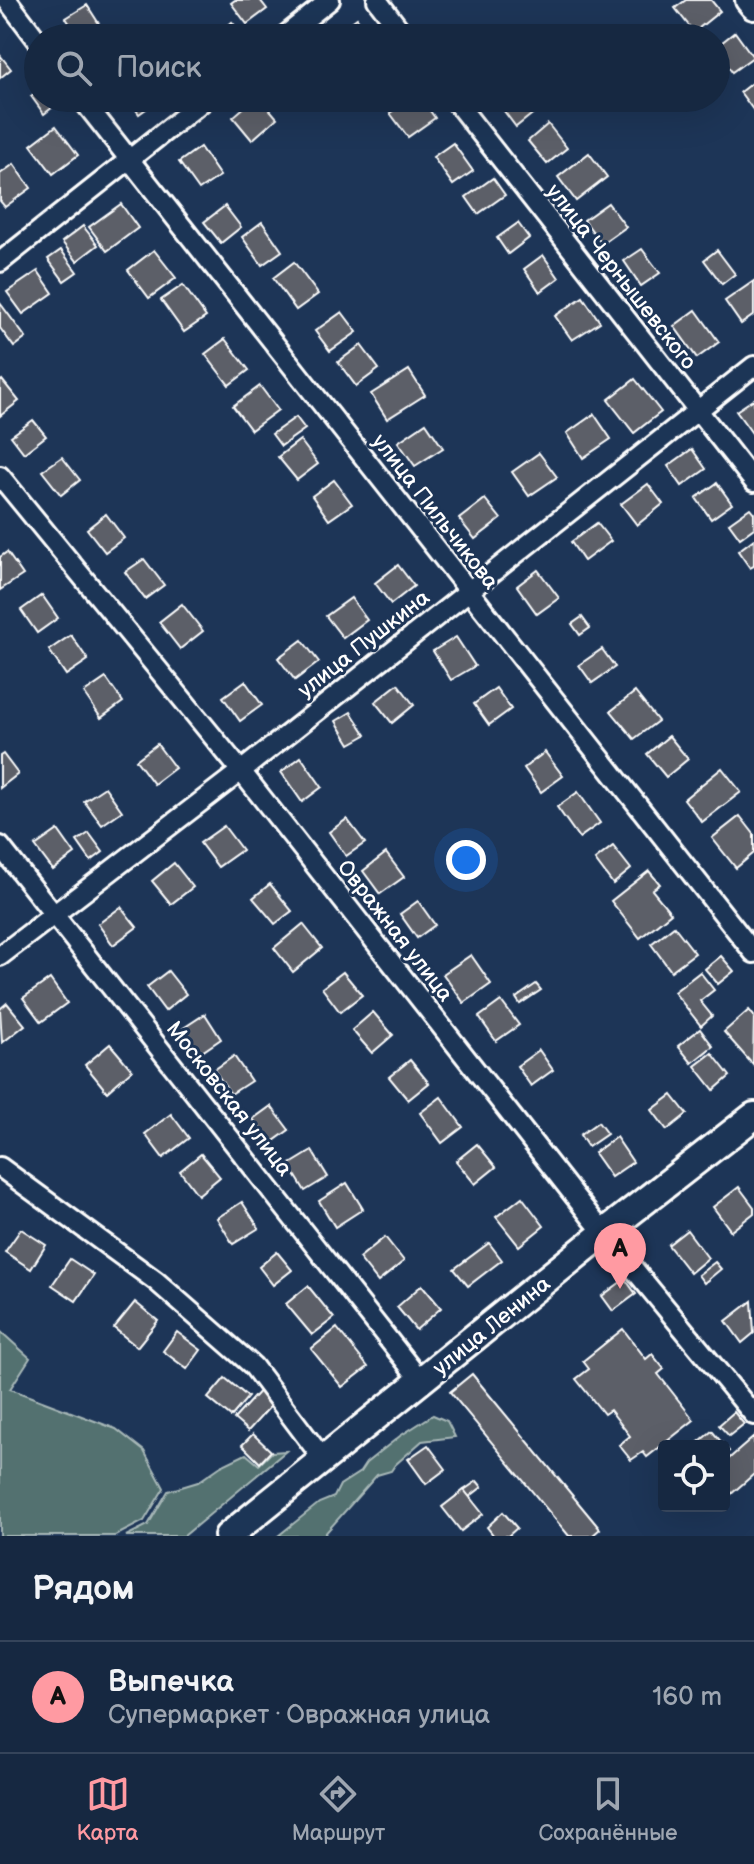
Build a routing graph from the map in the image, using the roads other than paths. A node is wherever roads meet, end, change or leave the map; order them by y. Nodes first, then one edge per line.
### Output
1 (7, 0) edge
2 (330, 0) edge
3 (377, 0) edge
4 (749, 0) edge
5 (754, 6) edge
6 (25, 24) edge
7 (300, 24) edge
8 (395, 24) edge
9 (92, 112) edge
10 (190, 112) edge
11 (464, 112) edge
12 (129, 161) junction
13 (0, 262) edge
14 (754, 366) edge
15 (696, 411) junction
16 (0, 476) edge
17 (754, 482) edge
18 (468, 591) junction
19 (241, 771) junction
20 (0, 846) edge
21 (54, 914) junction
22 (754, 953) edge
23 (0, 956) edge
24 (754, 1116) edge
25 (0, 1167) edge
26 (605, 1232) junction
27 (421, 1381) junction
28 (754, 1415) edge
29 (323, 1459) junction
30 (228, 1536) edge

1 - 6 street
2 - 7 street
3 - 8 street
4 - 5 main road
9 - 12 street, улица Пильчикова
10 - 12 street
11 - 15 street, улица Чернышевского
12 - 13 street
12 - 18 street, улица Пильчикова
14 - 15 street, улица Пушкина
15 - 17 street, улица Чернышевского
15 - 18 street, улица Пушкина
16 - 19 street, Овражная улица
18 - 19 street, улица Пушкина
18 - 22 street, улица Пильчикова
19 - 21 street, улица Пушкина
19 - 26 street, Овражная улица
20 - 21 street, Московская улица
21 - 23 street, улица Пушкина
21 - 27 street, Московская улица
24 - 26 main road, улица Ленина
25 - 29 street
26 - 27 main road, улица Ленина
26 - 28 street, Овражная улица
27 - 29 main road, улица Ленина
29 - 30 main road, улица Ленина

